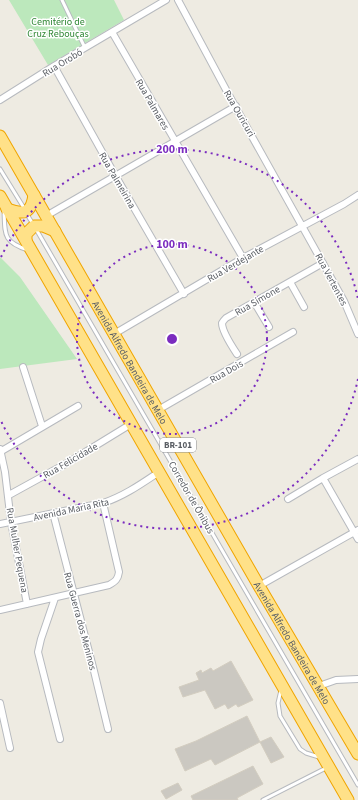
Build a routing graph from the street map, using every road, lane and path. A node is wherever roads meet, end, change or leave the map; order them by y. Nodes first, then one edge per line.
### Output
1 (62, 0) edge
2 (166, 0) edge
3 (178, 0) edge
4 (112, 32) junction
5 (85, 48) junction
6 (54, 66) junction
7 (0, 100) edge
8 (236, 106) junction
9 (0, 136) edge
10 (174, 142) junction
11 (0, 169) edge
12 (115, 176) junction
13 (34, 195) junction
14 (358, 195) edge
15 (4, 203) edge
16 (26, 212) junction
17 (46, 216) junction
18 (34, 226) junction
19 (303, 226) junction
20 (55, 231) junction
21 (26, 240) junction
22 (33, 252) junction
23 (243, 258) junction
24 (323, 263) junction
25 (290, 282) junction
26 (184, 294) junction
27 (254, 302) junction
28 (304, 307) dead end
29 (355, 316) edge
30 (269, 327) dead end
31 (293, 332) dead end
32 (114, 334) junction
33 (358, 334) edge
34 (237, 354) dead end
35 (23, 367) dead end
36 (78, 406) dead end
37 (158, 410) junction
38 (131, 424) junction
39 (42, 426) junction
40 (0, 451) edge
41 (358, 459) edge
42 (159, 472) junction
43 (323, 478) junction
44 (8, 495) junction
45 (288, 499) dead end
46 (104, 503) junction
47 (53, 514) junction
48 (11, 522) junction
49 (0, 524) edge
50 (356, 531) edge
51 (358, 539) edge
52 (259, 586) junction
53 (74, 593) junction
54 (55, 598) junction
55 (27, 604) junction
56 (0, 610) edge
57 (358, 679) edge
58 (282, 686) junction
59 (319, 686) junction
60 (0, 703) edge
61 (108, 730) dead end
62 (60, 739) dead end
63 (10, 748) dead end
64 (358, 754) edge
65 (326, 763) junction
66 (358, 785) edge
67 (263, 800) edge
68 (348, 800) edge

1 - 5 lane
2 - 4 street, Rua Orobó
3 - 8 street, Rua Ouricuri
4 - 5 street, Rua Orobó
4 - 10 street, Rua Palmares
5 - 6 street, Rua Orobó
6 - 7 street, Rua Orobó
6 - 12 street, Rua Palmeirina
8 - 10 street
8 - 19 street, Rua Ouricuri
9 - 13 highway, Avenida Alfredo Bandeira de Melo / BR-101
10 - 12 street
10 - 23 street, Rua Palmares
11 - 16 lane, Corredor de Ônibus
12 - 17 street
12 - 26 street, Rua Palmeirina
13 - 16 highway
13 - 17 highway, Avenida Alfredo Bandeira de Melo / BR-101
14 - 19 street, Rua Verdejante
15 - 16 highway
15 - 21 highway, BR-101
15 - 22 lane
16 - 18 lane, Corredor de Ônibus
17 - 20 highway, Avenida Alfredo Bandeira de Melo / BR-101
18 - 20 highway
18 - 21 highway
18 - 66 lane, Corredor de Ônibus
19 - 23 street, Rua Verdejante
19 - 24 street, Rua Vertentes
20 - 32 highway, Avenida Alfredo Bandeira de Melo / BR-101
21 - 22 highway, BR-101
22 - 38 highway, BR-101
23 - 26 street, Rua Verdejante
24 - 25 street, Rua Simone
24 - 29 street, Rua Vertentes
25 - 27 street, Rua Simone
25 - 28 street
26 - 32 street, Rua Verdejante
27 - 30 street
27 - 34 street, Rua Simone
29 - 33 street, Rua Vertentes
31 - 37 street, Rua Dois
32 - 37 highway, Avenida Alfredo Bandeira de Melo / BR-101
35 - 39 street
36 - 39 street
37 - 52 highway, Avenida Alfredo Bandeira de Melo / BR-101
38 - 42 highway, BR-101
38 - 44 street, Rua Felicidade
39 - 40 street
40 - 44 street, Rua Mulher Pequena
41 - 43 street
42 - 46 street, Avenida Maria Rita
42 - 58 highway, BR-101
43 - 45 street
43 - 50 street
44 - 48 street, Rua Mulher Pequena
46 - 47 street, Avenida Maria Rita
46 - 53 street
47 - 48 street, Avenida Maria Rita
47 - 53 street, Rua Guerra dos Meninos
48 - 49 street, Avenida Maria Rita
48 - 55 street, Rua Mulher Pequena
50 - 51 street
50 - 52 street
52 - 59 highway, Avenida Alfredo Bandeira de Melo / BR-101
53 - 54 street
53 - 61 street, Rua Guerra dos Meninos
54 - 55 street
54 - 62 street
55 - 56 street
57 - 59 street
58 - 65 highway, BR-101
58 - 65 lane
59 - 64 highway, Avenida Alfredo Bandeira de Melo / BR-101
60 - 63 street
65 - 67 lane
65 - 68 highway, BR-101

